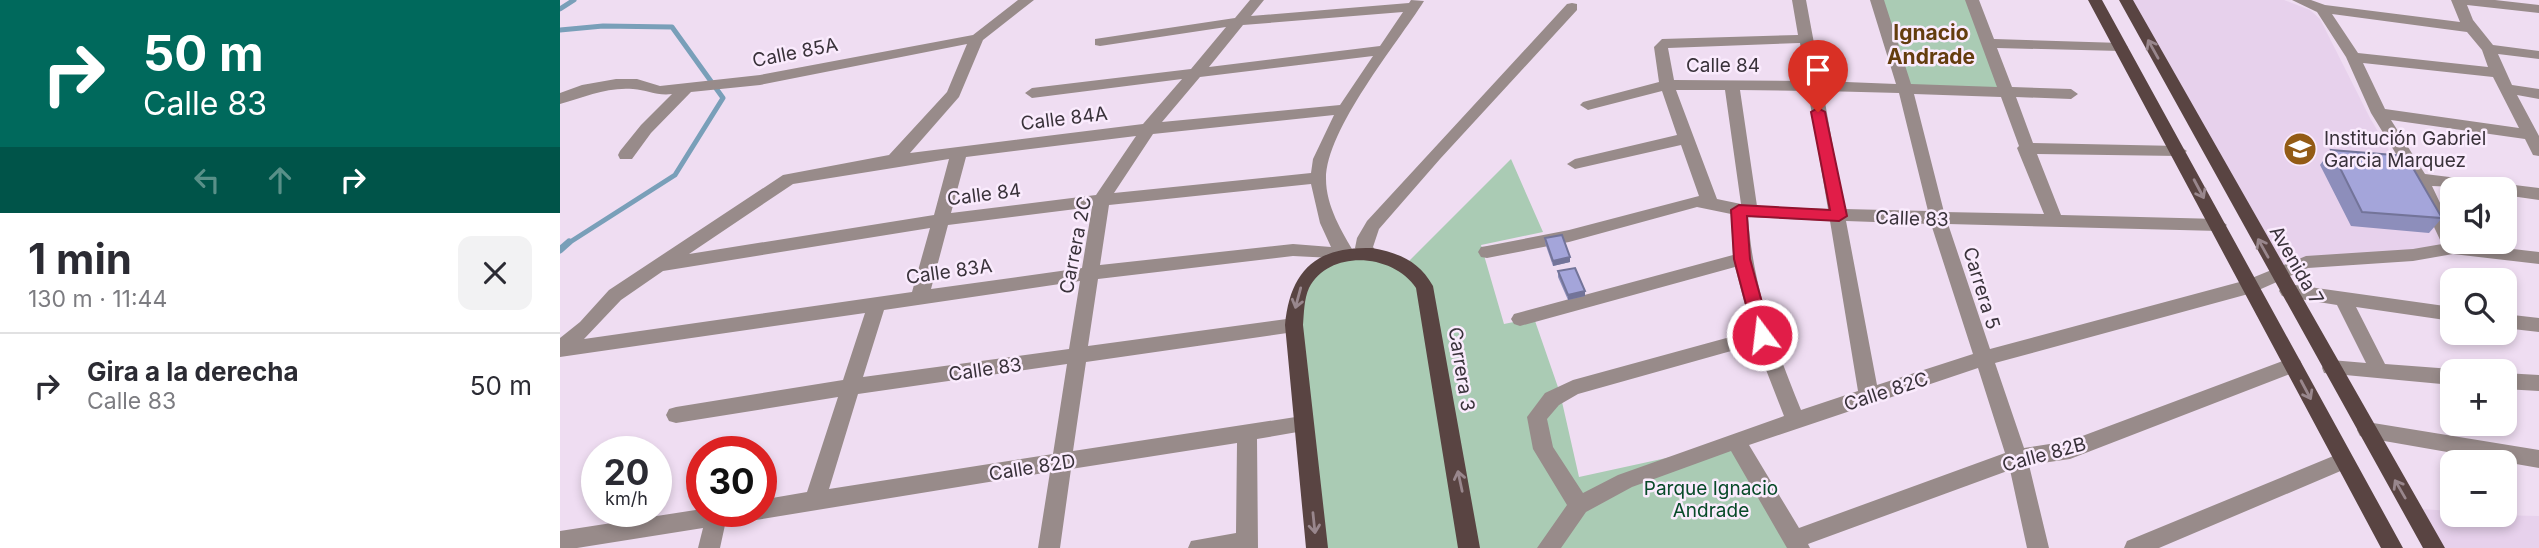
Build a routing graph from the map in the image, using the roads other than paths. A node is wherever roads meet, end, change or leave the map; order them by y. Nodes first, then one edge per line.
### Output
1 (1027, 0) edge
2 (1257, 0) edge
3 (1799, 0) edge
4 (1877, 0) edge
5 (1972, 0) edge
6 (2095, 0) edge
7 (2126, 0) edge
8 (2300, 0) edge
9 (2459, 0) edge
10 (1416, 3) edge
11 (1572, 7) dead end
12 (2322, 9) junction
13 (2539, 9) edge
14 (1240, 20) junction
15 (2472, 28) junction
16 (977, 38) junction
17 (1806, 39) junction
18 (1100, 43) dead end
19 (1988, 43) junction
20 (2121, 47) junction
21 (1382, 50) junction
22 (2490, 50) junction
23 (2539, 55) edge
24 (2353, 57) junction
25 (1196, 73) junction
26 (2499, 73) junction
27 (1667, 85) junction
28 (1732, 86) junction
29 (1813, 86) junction
30 (687, 88) junction
31 (1905, 89) junction
32 (2509, 89) junction
33 (2006, 92) junction
34 (1032, 93) dead end
35 (2070, 94) dead end
36 (2539, 94) edge
37 (560, 99) edge
38 (1588, 104) dead end
39 (1346, 109) junction
40 (2379, 113) junction
41 (1149, 129) junction
42 (1688, 138) junction
43 (2536, 145) edge
44 (2025, 148) junction
45 (2179, 151) junction
46 (959, 152) junction
47 (626, 155) dead end
48 (894, 160) junction
49 (1575, 164) dead end
50 (1318, 178) junction
51 (2420, 179) junction
52 (2440, 181) edge
53 (2517, 191) edge
54 (2539, 194) edge
55 (1101, 200) junction
56 (1709, 201) junction
57 (1744, 211) junction
58 (1839, 216) junction
59 (1938, 219) junction
60 (940, 220) junction
61 (2440, 221) edge
62 (2055, 222) junction
63 (2218, 225) junction
64 (2440, 250) edge
65 (1487, 252) dead end
66 (1346, 254) junction
67 (2505, 254) edge
68 (1370, 255) junction
69 (2539, 258) edge
70 (1742, 259) junction
71 (658, 266) junction
72 (1090, 273) junction
73 (2283, 283) junction
74 (2252, 286) junction
75 (920, 297) junction
76 (2343, 299) junction
77 (877, 303) junction
78 (2440, 312) edge
79 (1520, 319) dead end
80 (2517, 323) edge
81 (1294, 325) junction
82 (2539, 326) edge
83 (1762, 335) junction
84 (560, 349) edge
85 (1077, 356) junction
86 (1982, 359) junction
87 (2293, 365) junction
88 (2331, 368) junction
89 (2379, 371) junction
90 (2440, 376) edge
91 (2517, 382) edge
92 (2539, 383) edge
93 (850, 387) junction
94 (1869, 397) junction
95 (676, 415) dead end
96 (1795, 420) junction
97 (1302, 424) junction
98 (2367, 430) junction
99 (1247, 432) junction
100 (1736, 441) junction
101 (2017, 458) junction
102 (2539, 459) edge
103 (2343, 461) junction
104 (1061, 462) junction
105 (815, 501) junction
106 (1579, 505) junction
107 (777, 507) edge
108 (686, 522) edge
109 (714, 527) edge
110 (560, 541) edge
111 (1797, 544) edge
112 (1247, 545) edge
113 (709, 548) edge
114 (1049, 548) edge
115 (1199, 548) edge
116 (1317, 548) edge
117 (1469, 548) edge
118 (1549, 548) edge
119 (2038, 548) edge
120 (2135, 548) edge
121 (2392, 548) edge
122 (2434, 548) edge

1 - 16 street, Calle 85A
2 - 14 street, Carrera 2C
3 - 17 street
4 - 31 street, Carrera 5
5 - 19 street
6 - 20 main road
73 -> 7 main road, Avenida 7
8 - 12 street
9 - 13 street
9 - 15 street
10 - 14 street
10 - 21 street
11 - 68 street
12 - 15 street
12 - 24 street
14 - 18 street
14 - 25 street, Carrera 2C
15 - 22 street
16 - 30 street, Calle 85A
16 - 48 street
17 - 27 street
17 - 29 street
19 - 20 street
19 - 33 street
20 - 45 main road
21 - 25 street
21 - 39 street
22 - 23 street
22 - 26 street
24 - 26 street
24 - 40 street
25 - 34 street
25 - 41 street, Carrera 2C
26 - 32 street
27 - 28 street, Calle 84
27 - 38 street, Calle 84
27 - 42 street
28 - 29 street, Calle 84
28 - 57 street
29 - 31 street, Calle 84
29 - 58 street
30 - 37 street, Calle 85A
30 - 47 street
31 - 33 street, Calle 84
31 - 59 street, Carrera 5
32 - 36 street
32 - 43 street
33 - 35 street, Calle 84
33 - 44 street
39 - 41 street, Calle 84A
39 - 50 street
40 - 43 street
40 - 51 street
41 - 46 street, Calle 84A
41 - 55 street, Carrera 2C
42 - 49 street
42 - 56 street
44 - 45 street
44 - 62 street
45 -> 63 main road
46 - 48 street, Calle 84A
46 - 60 street
48 - 71 street, Calle 84A
50 - 55 street, Calle 84
50 - 66 street
51 - 52 street
51 - 61 street
53 - 54 street
55 - 60 street, Calle 84
55 - 72 street, Carrera 2C
56 - 57 street, Calle 83
56 - 65 street, Calle 83
57 - 58 street, Calle 83
57 - 70 street
58 - 59 street, Calle 83
58 - 94 street
59 - 62 street, Calle 83
59 - 86 street, Carrera 5
60 - 71 street, Calle 84
60 - 75 street
62 - 63 street, Calle 83
63 - 74 main road
64 - 73 street
66 - 68 main road, Carrera 3
66 - 72 street, Calle 83A
66 -> 81 main road, Carrera 3
67 - 69 street
117 -> 68 main road, Carrera 3
70 - 79 street
70 - 83 street
71 - 84 street
72 - 75 street, Calle 83A
72 - 85 street, Carrera 2C
73 - 74 street
73 - 76 street
73 - 88 main road, Avenida 7
74 - 86 street, Calle 82C
74 - 87 main road
75 - 77 street, Calle 83A
76 - 78 street
76 - 89 street
77 - 84 street, Calle 83A
77 - 93 street
80 - 82 street
81 - 85 street, Calle 83
81 - 97 main road, Carrera 3
83 - 96 street
83 - 106 street
85 - 93 street, Calle 83
85 - 104 street, Carrera 2C
86 - 94 street, Calle 82C
86 - 101 street, Carrera 5
87 - 101 street, Calle 82B
87 -> 103 main road
88 - 89 street
88 - 98 main road, Avenida 7
89 - 90 street
91 - 92 street
93 - 95 street, Calle 83
93 - 105 street
94 - 96 street, Calle 82C
96 - 100 street, Calle 82C
97 - 99 street, Calle 82D
97 -> 116 main road, Carrera 3
98 - 102 street
122 -> 98 main road, Avenida 7
99 - 104 street, Calle 82D
99 - 112 street
100 - 106 street, Calle 82C
100 - 111 street
101 - 111 street, Calle 82B
101 - 119 street, Carrera 5
103 - 120 street
103 - 121 main road
104 - 105 street, Calle 82D
104 - 114 street, Carrera 2C
105 - 107 street, Calle 82D
106 - 118 street, Calle 82C
108 - 110 street
109 - 113 street
112 - 115 street

